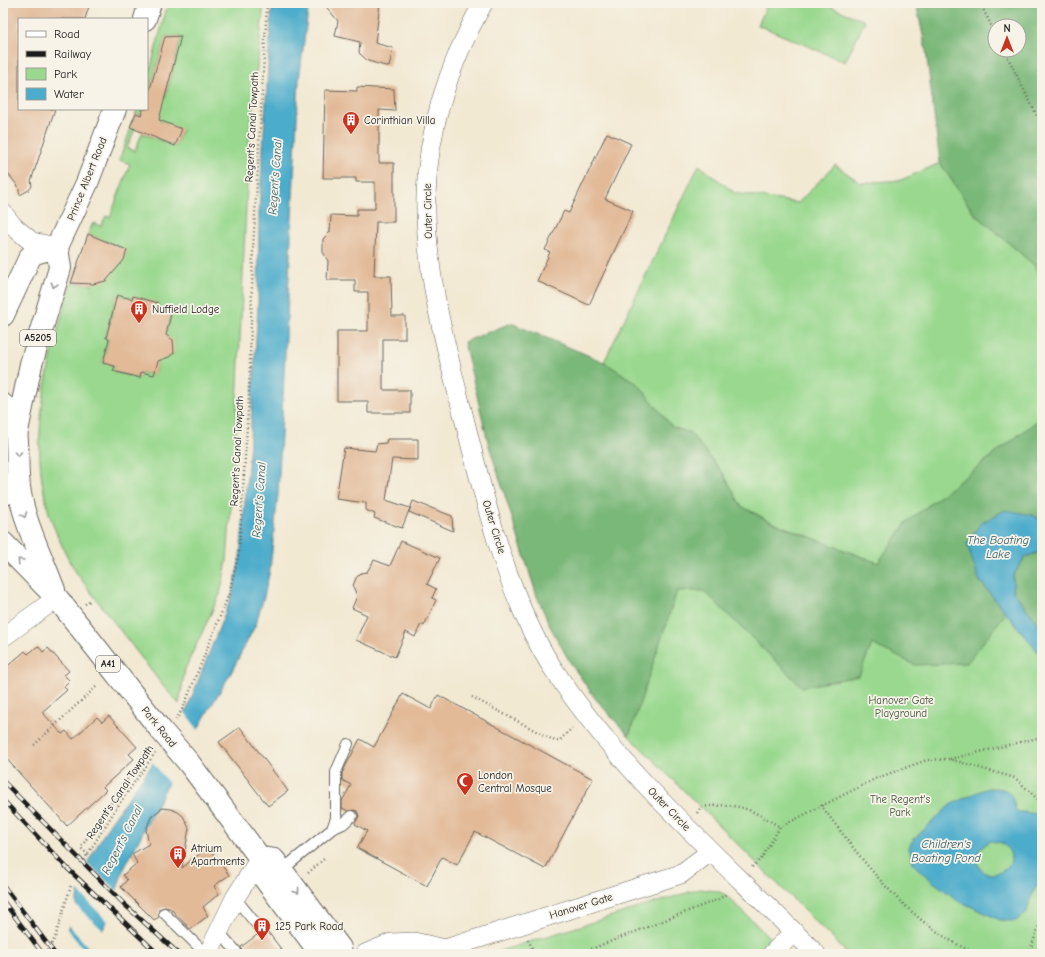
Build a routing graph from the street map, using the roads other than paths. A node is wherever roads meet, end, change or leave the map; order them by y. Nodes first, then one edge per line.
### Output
1 (150, 3) edge
2 (483, 3) edge
3 (145, 18) edge
4 (115, 110) edge
5 (3, 213) edge
6 (57, 247) junction
7 (3, 315) edge
8 (3, 405) edge
9 (17, 431) junction
10 (18, 477) junction
11 (3, 495) edge
12 (3, 543) edge
13 (57, 598) junction
14 (3, 637) edge
15 (348, 744) dead end
16 (352, 816) dead end
17 (332, 829) junction
18 (710, 852) junction
19 (260, 858) junction
20 (282, 870) junction
21 (235, 898) junction
22 (164, 913) dead end
23 (218, 931) junction
24 (262, 931) dead end
25 (794, 932) junction
26 (236, 951) dead end
27 (443, 951) edge
28 (207, 954) edge
29 (321, 954) edge
30 (341, 954) edge
31 (365, 954) edge
32 (772, 954) edge
33 (816, 954) edge

1 - 3 main road
2 - 18 street, Outer Circle
4 - 6 main road, Prince Albert Road
5 - 6 street
6 - 7 main road
6 -> 9 main road, A5205
8 - 9 main road, A41
9 -> 10 main road, A41
10 - 11 main road
10 -> 13 main road, Park Road / A41
13 -> 12 main road, Park Road / A41
13 - 14 street
13 - 19 main road, Park Road / A41, bridge
15 - 17 lane
16 - 17 lane
17 - 20 lane
18 - 25 street, Outer Circle
18 - 27 street, Hanover Gate
19 - 20 main road
19 - 21 street
19 - 29 main road, Park Road / A41
20 -> 30 main road
21 - 23 street
21 - 24 lane
22 - 28 lane
23 - 26 lane
23 - 28 street
25 - 32 street
25 - 33 street, Outer Circle
27 - 31 street, Hanover Gate

